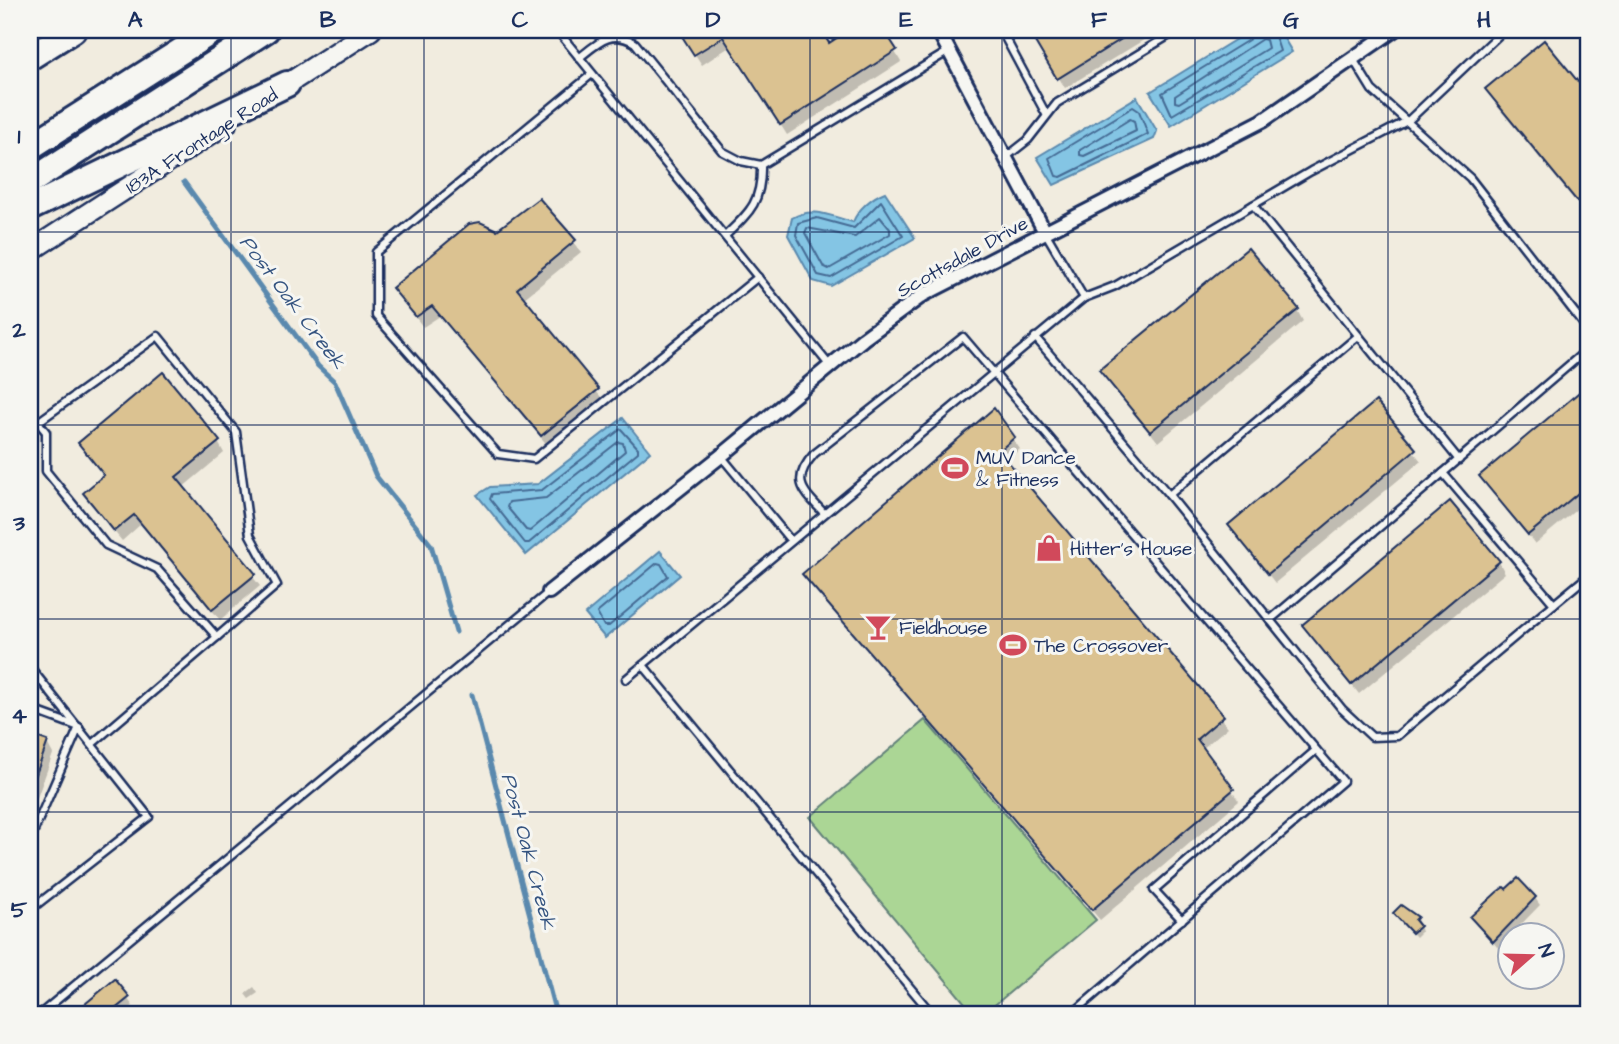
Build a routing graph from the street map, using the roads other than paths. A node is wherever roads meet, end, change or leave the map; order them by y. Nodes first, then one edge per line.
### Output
1 (73, 30) edge
2 (214, 30) edge
3 (266, 30) edge
4 (372, 30) edge
5 (556, 30) edge
6 (938, 30) edge
7 (1000, 30) edge
8 (1178, 30) edge
9 (1394, 30) edge
10 (1504, 30) edge
11 (949, 51) junction
12 (30, 57) edge
13 (579, 58) junction
14 (1352, 58) junction
15 (592, 74) junction
16 (287, 84) junction
17 (1046, 114) junction
18 (1409, 121) junction
19 (30, 147) edge
20 (1005, 158) junction
21 (761, 165) junction
22 (30, 182) edge
23 (1253, 205) junction
24 (30, 208) edge
25 (1045, 232) junction
26 (725, 236) junction
27 (30, 251) edge
28 (758, 277) junction
29 (1084, 298) junction
30 (1589, 331) edge
31 (1359, 336) junction
32 (1035, 337) junction
33 (1589, 348) edge
34 (830, 366) junction
35 (992, 372) junction
36 (30, 412) edge
37 (38, 422) junction
38 (721, 456) junction
39 (1459, 460) junction
40 (1443, 473) junction
41 (1169, 495) junction
42 (824, 513) junction
43 (791, 541) junction
44 (1589, 575) edge
45 (549, 592) joint
46 (1553, 604) junction
47 (1270, 620) junction
48 (217, 637) junction
49 (643, 665) junction
50 (30, 667) edge
51 (626, 679) dead end
52 (30, 709) edge
53 (79, 727) junction
54 (92, 744) junction
55 (1316, 750) junction
56 (30, 840) edge
57 (30, 910) edge
58 (1182, 920) junction
59 (40, 1014) edge
60 (932, 1014) edge
61 (1072, 1014) edge

1 - 12 highway
2 - 19 highway
3 - 22 highway
4 - 16 main road, 183A Frontage Road
5 - 13 lane
6 - 11 street
7 - 17 lane
8 - 17 lane
9 - 14 street, Scottsdale Drive
10 - 18 lane
11 - 20 street
11 - 21 lane
13 - 15 lane
13 - 21 lane
14 - 18 lane
14 - 25 street, Scottsdale Drive
15 - 26 lane
15 - 28 lane
16 - 24 highway
16 - 27 main road, 183A Frontage Road
17 - 20 lane
18 - 23 lane
18 - 30 lane
20 - 25 street
21 - 26 lane
23 - 29 lane
23 - 31 lane
25 - 29 lane
25 - 34 street, Scottsdale Drive
26 - 28 lane
28 - 34 lane
29 - 32 lane
31 - 39 lane
31 - 41 lane
32 - 35 lane
32 - 41 lane
33 - 39 lane
34 - 38 street, Scottsdale Drive
35 - 42 lane
35 - 42 lane
35 - 55 lane
36 - 37 lane
37 - 48 lane
37 - 48 lane
38 - 43 lane
38 - 45 street, Scottsdale Drive
39 - 40 lane
40 - 46 lane
40 - 47 lane
41 - 47 lane
42 - 43 lane
43 - 49 lane
44 - 46 lane
45 - 59 lane
46 - 47 lane
48 - 54 lane
49 - 51 lane
49 - 60 lane
50 - 53 lane
52 - 53 lane
53 - 54 lane
53 - 56 lane
54 - 57 lane
55 - 58 lane
55 - 58 lane
58 - 61 lane

